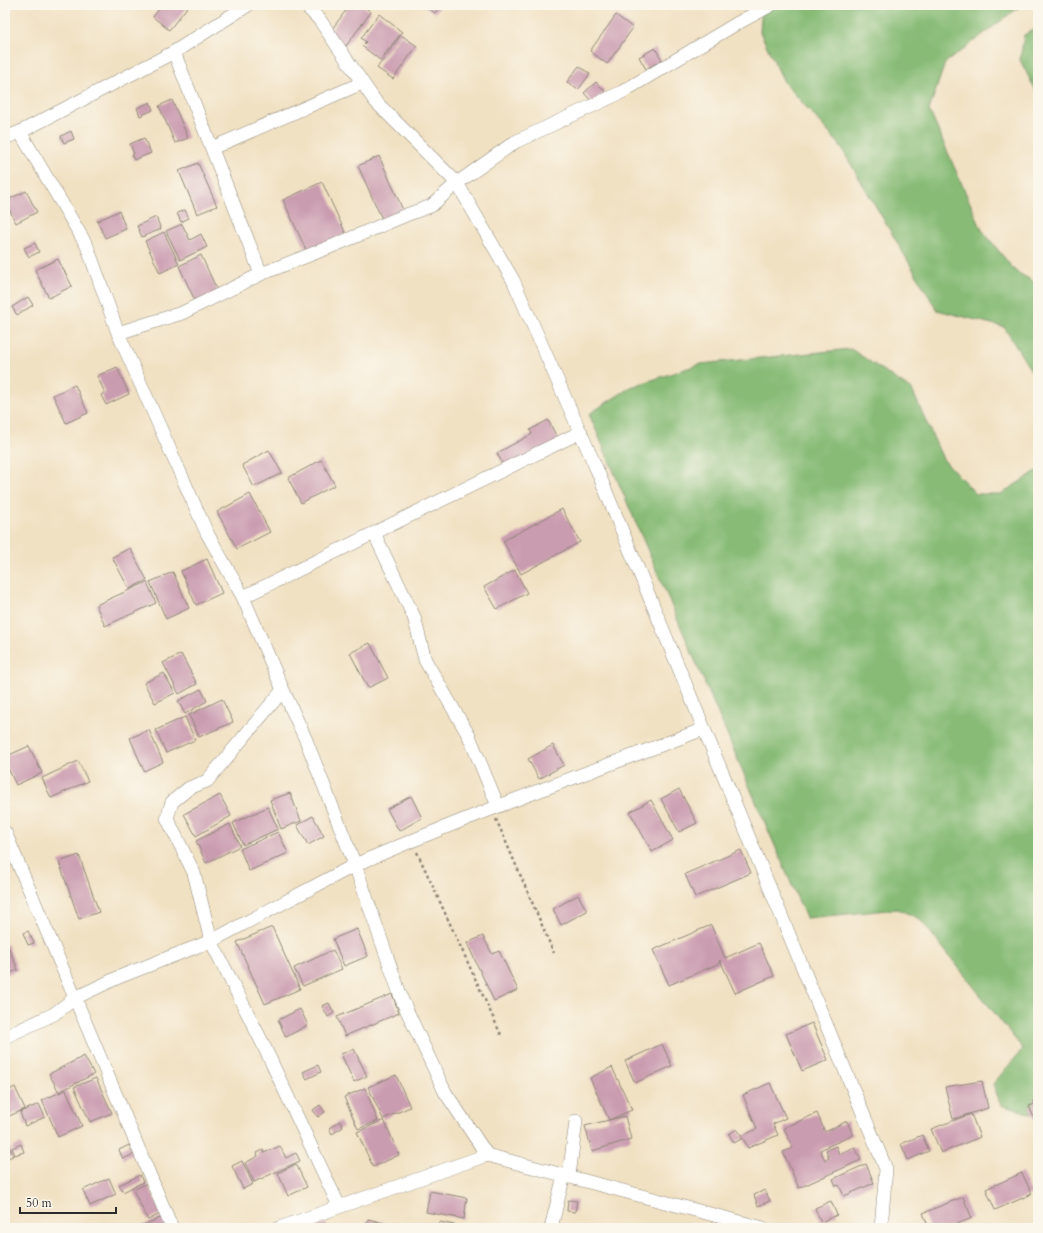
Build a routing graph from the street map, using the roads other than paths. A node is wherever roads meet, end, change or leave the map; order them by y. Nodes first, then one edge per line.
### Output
1 (248, 5) edge
2 (305, 5) edge
3 (771, 5) edge
4 (174, 52) junction
5 (362, 83) junction
6 (20, 132) junction
7 (5, 138) edge
8 (212, 148) junction
9 (457, 183) junction
10 (261, 274) junction
11 (118, 333) junction
12 (581, 432) junction
13 (374, 534) junction
14 (243, 597) junction
15 (283, 690) junction
16 (704, 729) junction
17 (495, 807) junction
18 (5, 832) edge
19 (355, 865) junction
20 (211, 941) junction
21 (75, 998) junction
22 (5, 1037) edge
23 (576, 1121) dead end
24 (487, 1155) junction
25 (564, 1175) junction
26 (339, 1206) junction
27 (172, 1228) edge
28 (278, 1228) edge
29 (551, 1228) edge
30 (763, 1228) edge
31 (881, 1228) edge

1 - 4 street
2 - 5 street
3 - 9 street
4 - 6 street
4 - 8 street
5 - 8 street
5 - 9 street
6 - 7 street
6 - 11 street
8 - 10 street
9 - 10 street
9 - 12 street
10 - 11 street
11 - 14 street
12 - 13 street
12 - 16 street
13 - 14 street
13 - 17 street
14 - 15 street
15 - 19 street
15 - 20 street
16 - 17 street
16 - 31 street
17 - 19 street
18 - 21 street
19 - 20 street
19 - 24 street
20 - 21 street
20 - 26 street
21 - 22 street
21 - 27 street
23 - 25 street
24 - 25 street
24 - 26 street
25 - 29 street
25 - 30 street
26 - 28 street

